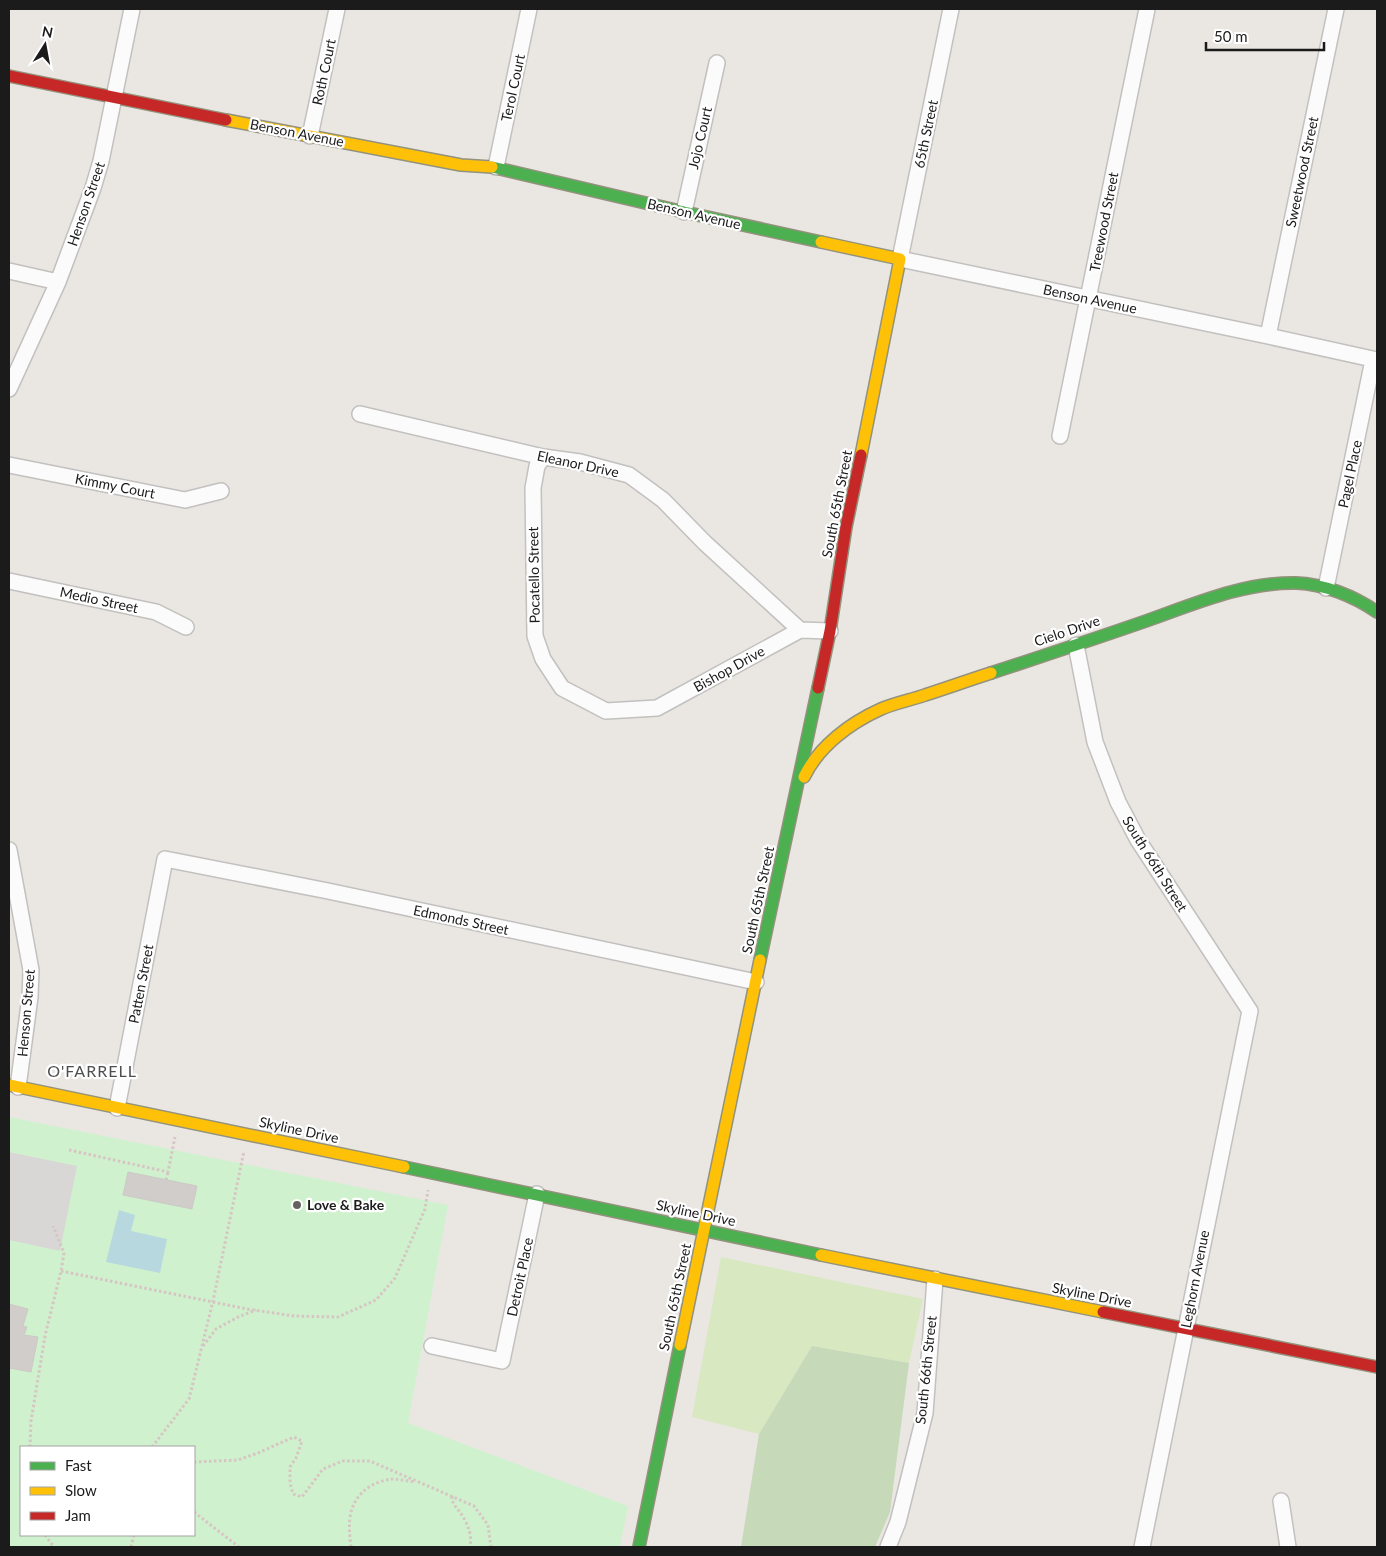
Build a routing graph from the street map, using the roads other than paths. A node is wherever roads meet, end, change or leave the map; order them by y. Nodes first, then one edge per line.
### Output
1 (132, 9) edge
2 (338, 9) edge
3 (529, 9) edge
4 (951, 9) edge
5 (1147, 9) edge
6 (1336, 9) edge
7 (717, 63) dead end
8 (9, 76) edge
9 (114, 98) junction
10 (310, 136) junction
11 (496, 167) junction
12 (684, 212) junction
13 (900, 259) junction
14 (9, 271) edge
15 (58, 282) junction
16 (1089, 298) junction
17 (1268, 336) junction
18 (1375, 360) edge
19 (9, 389) edge
20 (360, 414) dead end
21 (1060, 436) dead end
22 (543, 457) junction
23 (9, 465) edge
24 (220, 491) dead end
25 (9, 581) edge
26 (1326, 588) junction
27 (1377, 612) edge
28 (186, 627) dead end
29 (800, 630) junction
30 (830, 631) junction
31 (1076, 645) junction
32 (657, 708) joint
33 (797, 790) junction
34 (9, 850) edge
35 (165, 859) joint
36 (756, 982) junction
37 (1250, 1011) joint
38 (13, 1086) edge
39 (117, 1108) junction
40 (538, 1194) junction
41 (704, 1230) junction
42 (935, 1279) junction
43 (1185, 1329) junction
44 (432, 1346) dead end
45 (1377, 1367) edge
46 (1281, 1500) dead end
47 (639, 1547) edge
48 (888, 1547) edge
49 (1142, 1547) edge
50 (1288, 1547) edge

1 - 9 street, Henson Street
2 - 10 street, Roth Court
3 - 11 street, Terol Court
4 - 13 street, 65th Street
5 - 16 street, Treewood Street
6 - 17 street, Sweetwood Street
7 - 12 street, Jojo Court
8 - 9 street, Benson Avenue
9 - 10 street, Benson Avenue
9 - 15 street, Henson Street
10 - 11 street, Benson Avenue
11 - 12 street, Benson Avenue
12 - 13 street, Benson Avenue
13 - 16 street, Benson Avenue
13 - 30 street, South 65th Street
14 - 15 street
15 - 19 street, Henson Street
16 - 17 street, Benson Avenue
16 - 21 street, Treewood Street
17 - 18 street, Benson Avenue
18 - 26 street, Pagel Place
20 - 22 street, Eleanor Drive
22 - 29 street, Eleanor Drive
22 - 32 street, Pocatello Street
23 - 24 street, Kimmy Court
25 - 28 street, Medio Street
26 - 27 street, Cielo Drive
26 - 31 street, Cielo Drive
29 - 30 street
29 - 32 street, Bishop Drive
30 - 33 street, South 65th Street
31 - 33 street, Cielo Drive
31 - 37 street, South 66th Street
33 - 36 street, South 65th Street
34 - 38 street, Henson Street
35 - 36 street, Edmonds Street
35 - 39 street, Patten Street
36 - 41 street, South 65th Street
37 - 43 street, Leghorn Avenue
38 - 39 street, Skyline Drive
39 - 40 street, Skyline Drive
40 - 41 street, Skyline Drive
40 - 44 street, Detroit Place
41 - 42 street, Skyline Drive
41 - 47 street, South 65th Street
42 - 43 street, Skyline Drive
42 - 48 street, South 66th Street
43 - 45 street, Skyline Drive
43 - 49 street, Leghorn Avenue
46 - 50 street

